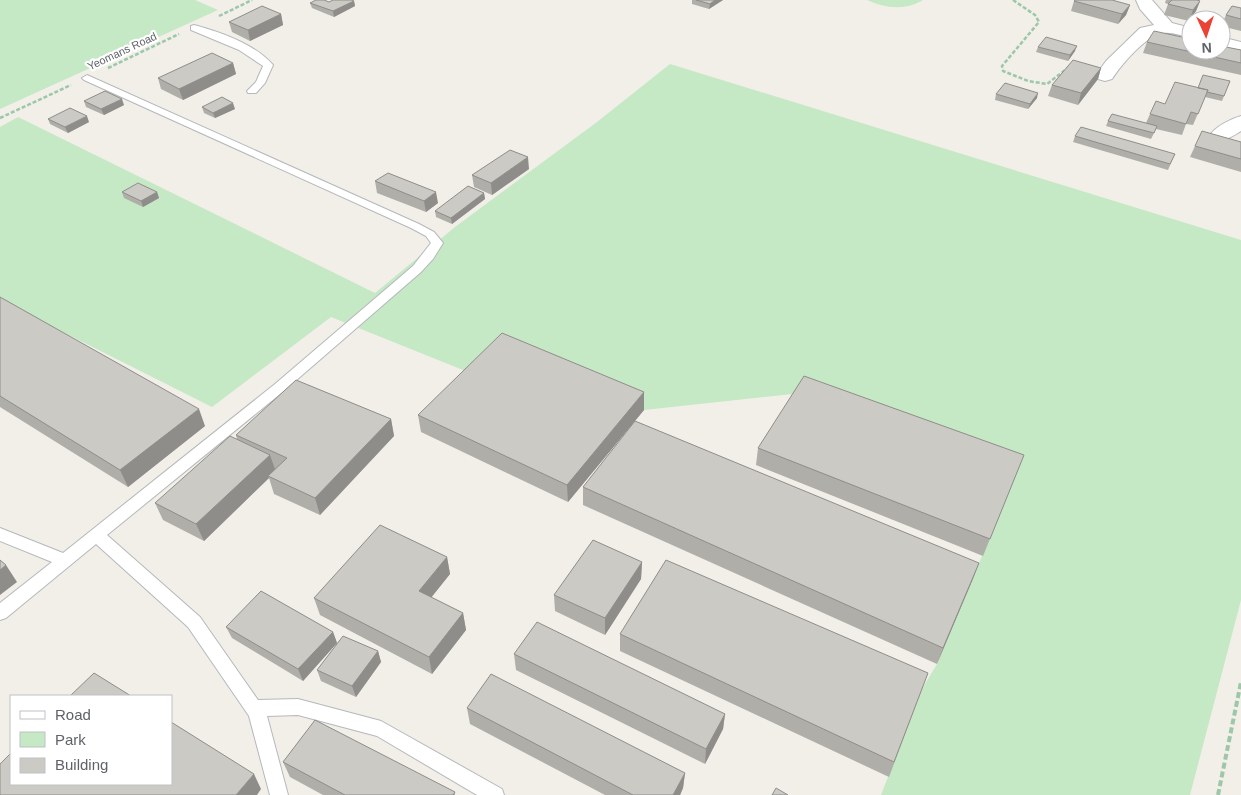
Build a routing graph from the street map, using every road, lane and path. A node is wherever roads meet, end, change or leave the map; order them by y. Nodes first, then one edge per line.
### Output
1 (252, 0) edge
2 (1013, 0) edge
3 (1144, 0) edge
4 (1166, 27) junction
5 (194, 28) junction
6 (1181, 31) edge
7 (1073, 66) edge
8 (1106, 75) dead end
9 (87, 78) junction
10 (252, 91) dead end
11 (0, 118) edge
12 (1241, 122) edge
13 (1220, 135) edge
14 (0, 534) edge
15 (97, 536) junction
16 (66, 561) junction
17 (0, 613) edge
18 (1241, 682) edge
19 (254, 708) junction
20 (279, 795) edge
21 (495, 795) edge
22 (1218, 795) edge

1 - 5 path, Yeomans Road
2 - 7 path
3 - 4 street
4 - 6 street
4 - 8 street
5 - 9 path, Yeomans Road
5 - 10 lane
9 - 11 path, Yeomans Road
9 - 15 lane
12 - 13 street
14 - 16 lane
15 - 16 lane
15 - 19 lane
16 - 17 lane
18 - 22 path
19 - 20 lane
19 - 21 lane

